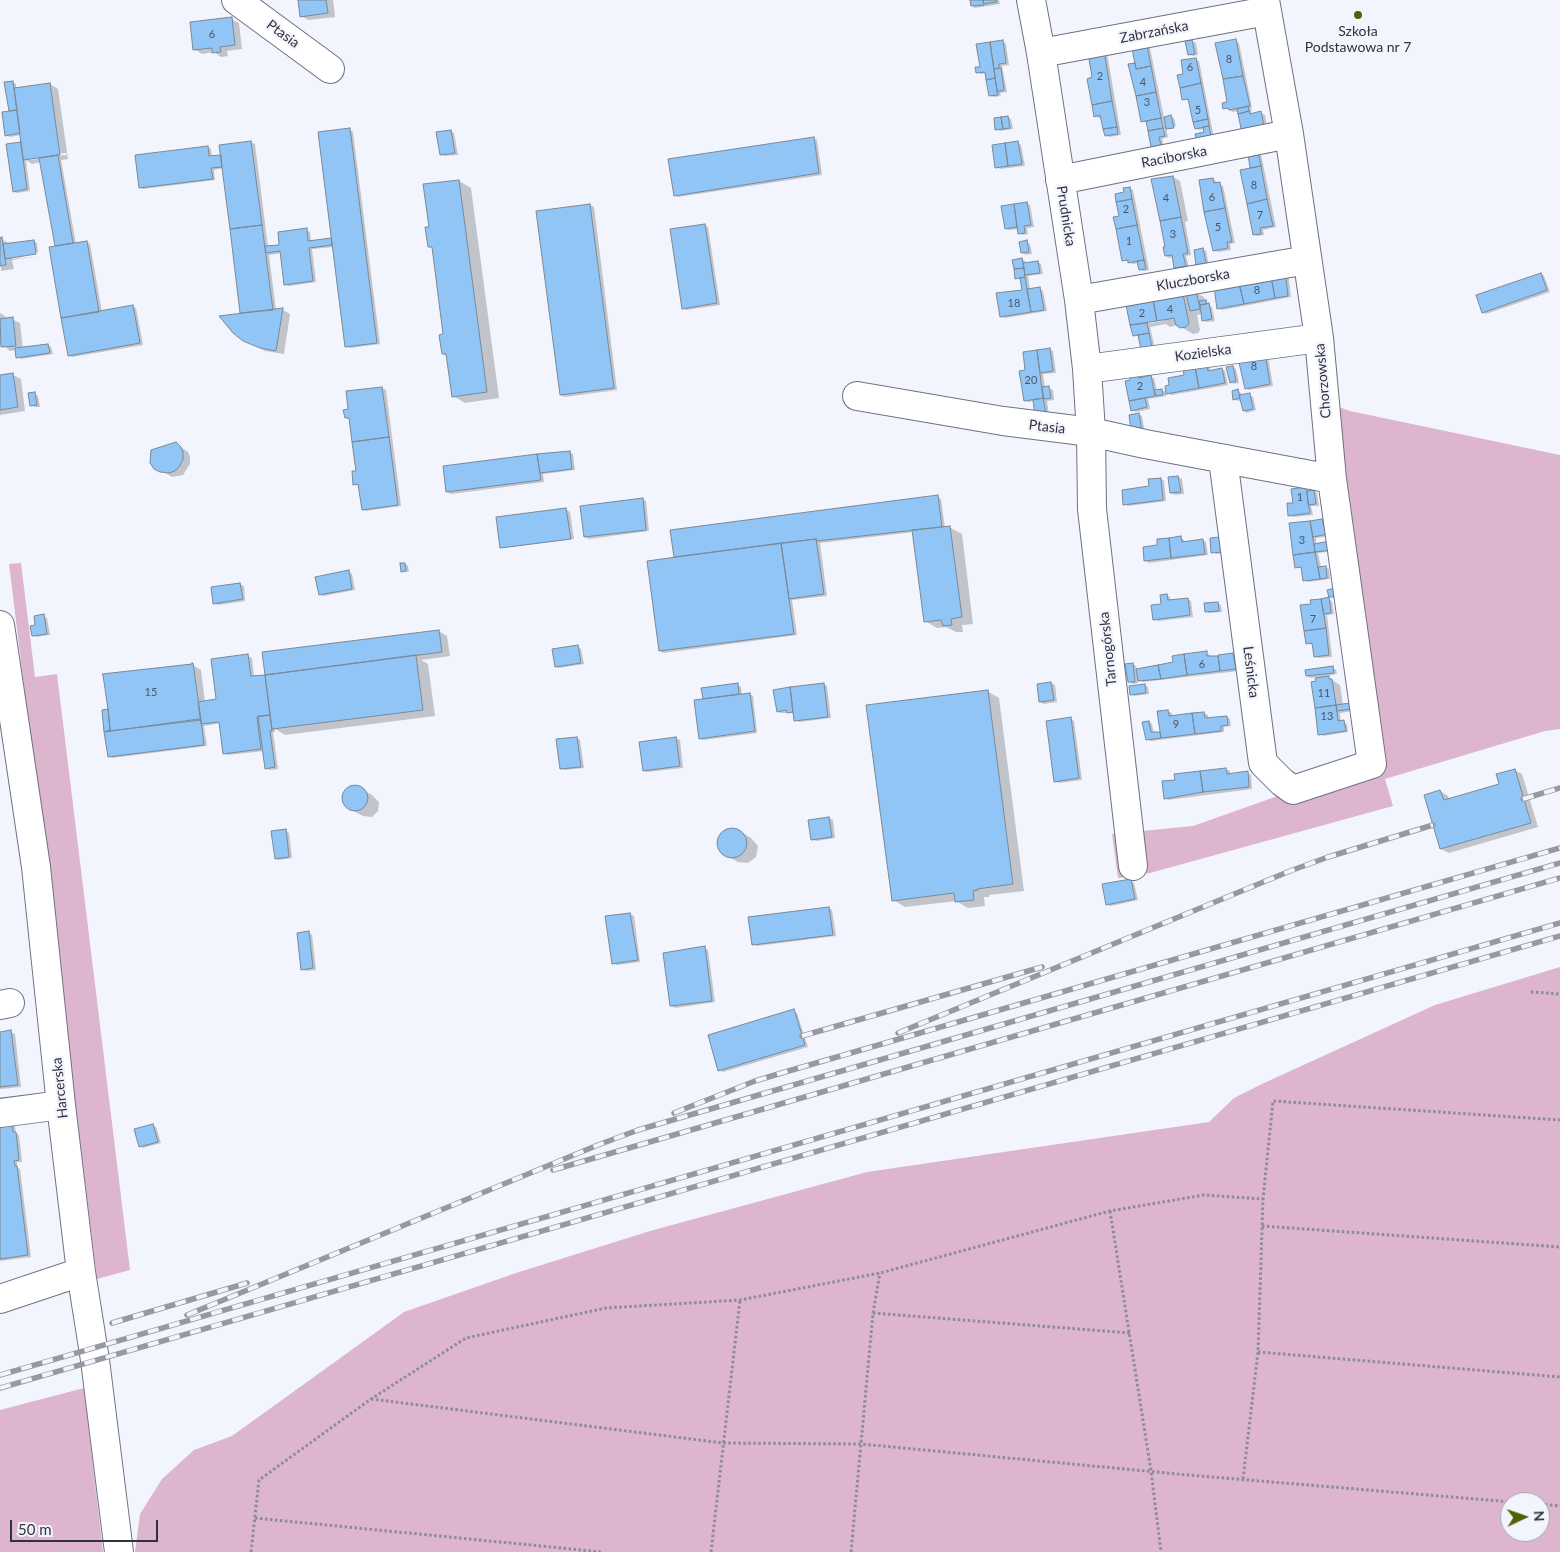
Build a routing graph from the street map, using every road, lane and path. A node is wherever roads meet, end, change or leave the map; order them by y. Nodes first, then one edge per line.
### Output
1 (236, 0) edge
2 (1032, 0) edge
3 (1266, 5) edge
4 (1041, 52) junction
5 (330, 68) dead end
6 (1288, 134) junction
7 (1060, 180) junction
8 (1307, 260) junction
9 (1079, 300) junction
10 (1319, 338) junction
11 (1087, 368) junction
12 (857, 396) dead end
13 (1091, 432) junction
14 (1223, 459) junction
15 (1332, 479) junction
16 (0, 625) edge
17 (1372, 764) joint
18 (1133, 866) dead end
19 (1531, 992) dead end
20 (1560, 994) edge
21 (61, 1105) junction
22 (0, 1113) edge
23 (1560, 1120) edge
24 (1263, 1199) junction
25 (1110, 1211) junction
26 (1262, 1226) junction
27 (1560, 1247) edge
28 (81, 1272) junction
29 (880, 1273) junction
30 (0, 1299) edge
31 (740, 1300) junction
32 (872, 1313) junction
33 (1130, 1333) junction
34 (1258, 1352) junction
35 (1560, 1377) edge
36 (371, 1399) junction
37 (723, 1443) junction
38 (861, 1444) junction
39 (1151, 1471) junction
40 (1243, 1479) junction
41 (1500, 1501) edge
42 (255, 1518) junction
43 (119, 1552) edge
44 (251, 1552) edge
45 (602, 1552) edge
46 (711, 1552) edge
47 (851, 1552) edge
48 (1161, 1552) edge

1 - 5 street, Ptasia
2 - 4 street, Prudnicka
3 - 4 street, Zabrzańska
3 - 6 street, Chorzowska
4 - 7 street, Prudnicka
6 - 7 street, Raciborska
6 - 8 street, Chorzowska
7 - 9 street, Prudnicka
8 - 9 street, Kluczborska
8 - 10 street, Chorzowska
9 - 11 street, Prudnicka
10 - 11 street, Kozielska
10 - 15 street, Chorzowska
11 - 13 street, Prudnicka
12 - 13 street, Ptasia
13 - 14 street, Ptasia
13 - 18 street, Tarnogórska
14 - 15 street, Ptasia
14 - 17 street, Leśnicka
15 - 17 street, Chorzowska
16 - 21 street, Harcerska
19 - 20 path
21 - 22 street
21 - 28 street, Harcerska
23 - 24 path
24 - 25 path
24 - 26 path
25 - 29 path
25 - 33 path
26 - 27 path
26 - 34 path
28 - 30 street
28 - 43 street, Harcerska
29 - 31 path
29 - 32 path
31 - 36 path
31 - 37 path
32 - 33 path
32 - 38 path
33 - 39 path
34 - 35 path
34 - 40 path
36 - 37 path
36 - 42 path
37 - 38 path
37 - 46 path
38 - 39 path
38 - 47 path
39 - 40 path
39 - 48 path
40 - 41 path
42 - 44 path
42 - 45 path

